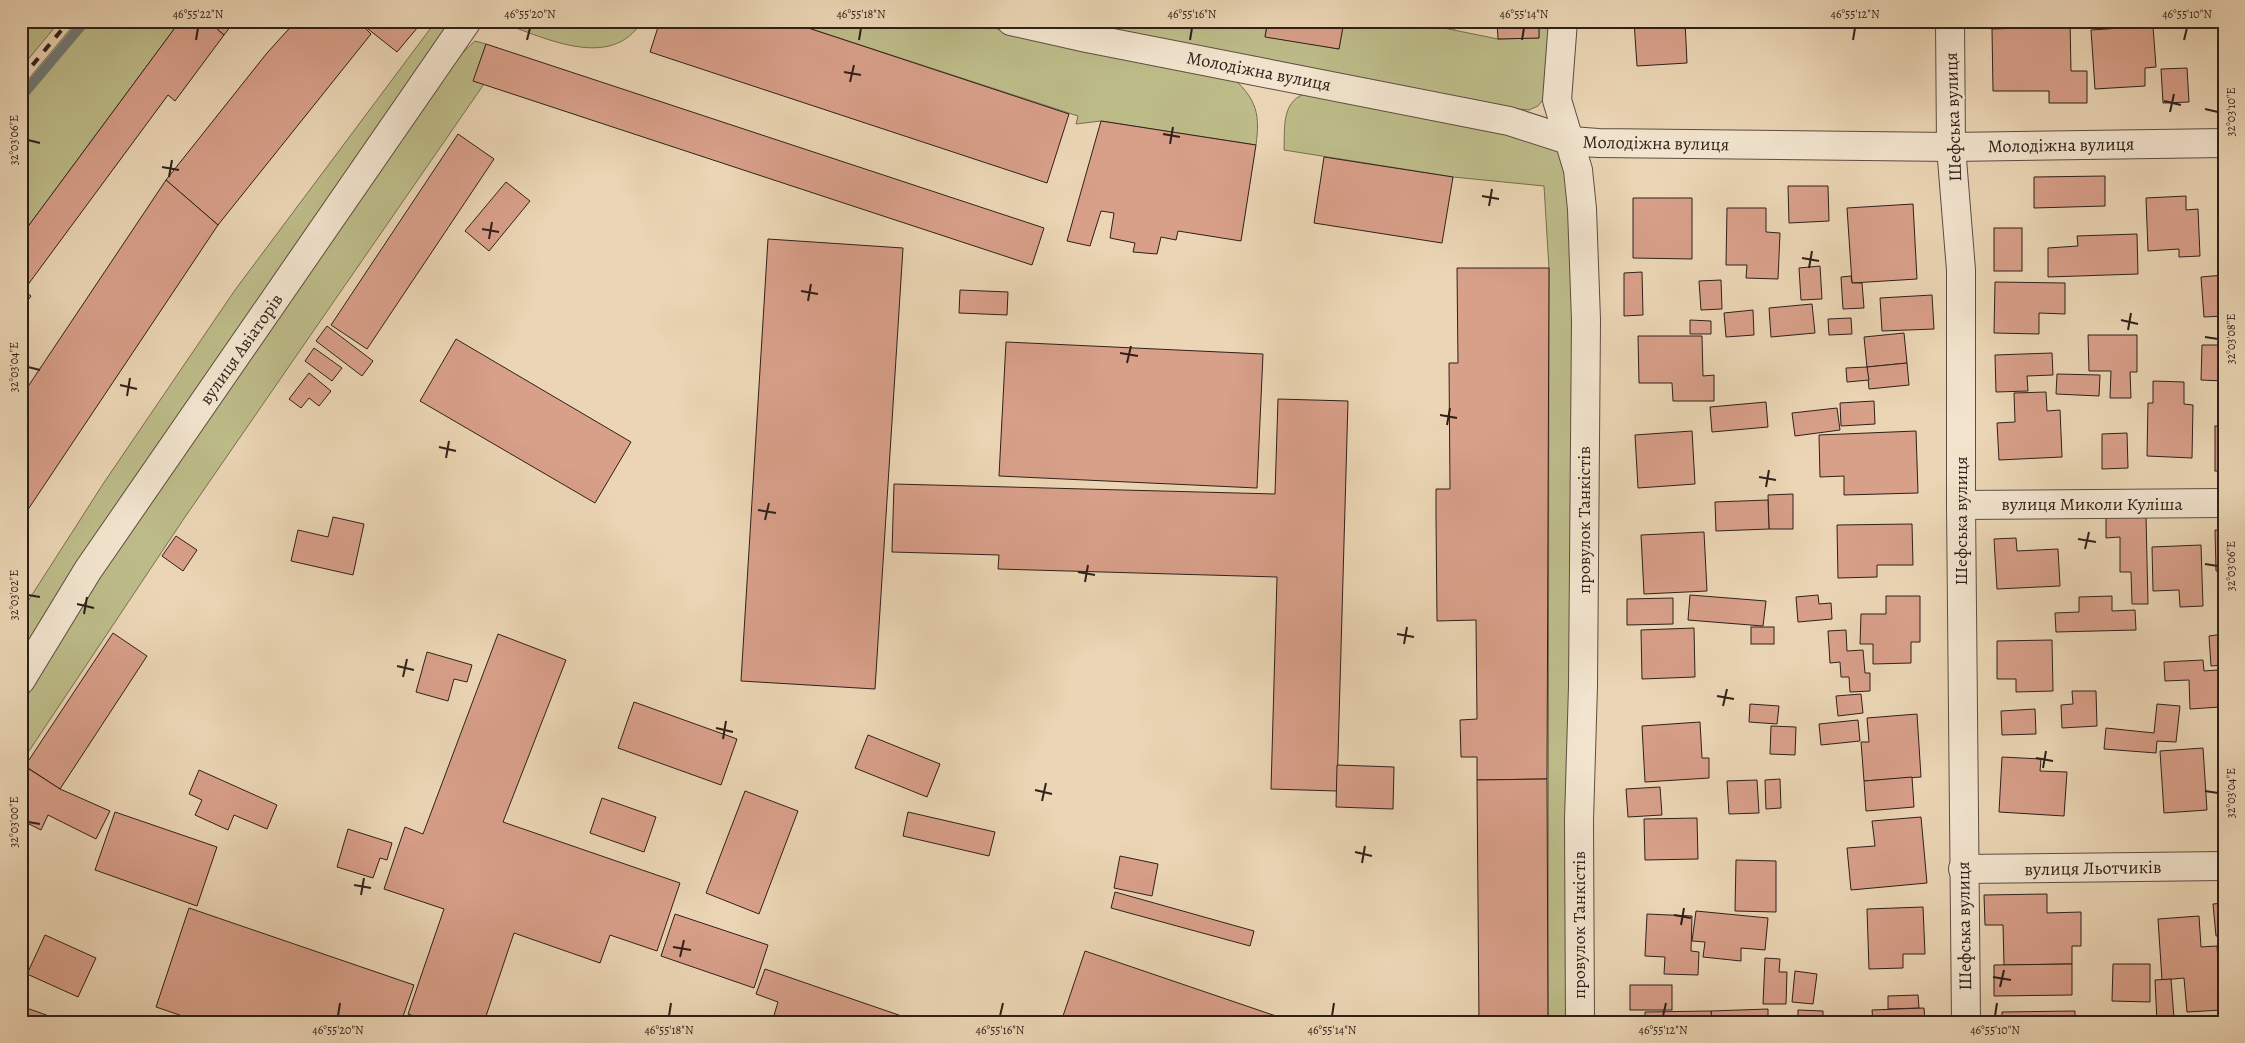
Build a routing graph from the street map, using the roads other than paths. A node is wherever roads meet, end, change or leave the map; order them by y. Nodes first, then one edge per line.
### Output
1 (467, 21) edge
2 (1011, 21) edge
3 (1563, 21) edge
4 (1950, 21) edge
5 (1571, 141) junction
6 (2224, 143) edge
7 (1952, 147) junction
8 (2224, 503) edge
9 (1960, 505) junction
10 (21, 680) edge
11 (2224, 866) edge
12 (1963, 869) junction
13 (1580, 1022) edge
14 (1966, 1022) edge

1 - 10 street, вулиця Авіаторів
2 - 5 street, Молодіжна вулиця
3 - 5 street, провулок Танкістів
4 - 7 street, Шефська вулиця
5 - 7 street, Молодіжна вулиця
5 - 13 street, провулок Танкістів
6 - 7 street, Молодіжна вулиця
7 - 9 street, Шефська вулиця
8 - 9 street, вулиця Миколи Куліша
9 - 12 street, Шефська вулиця
11 - 12 street, вулиця Льотчиків
12 - 14 street, Шефська вулиця

